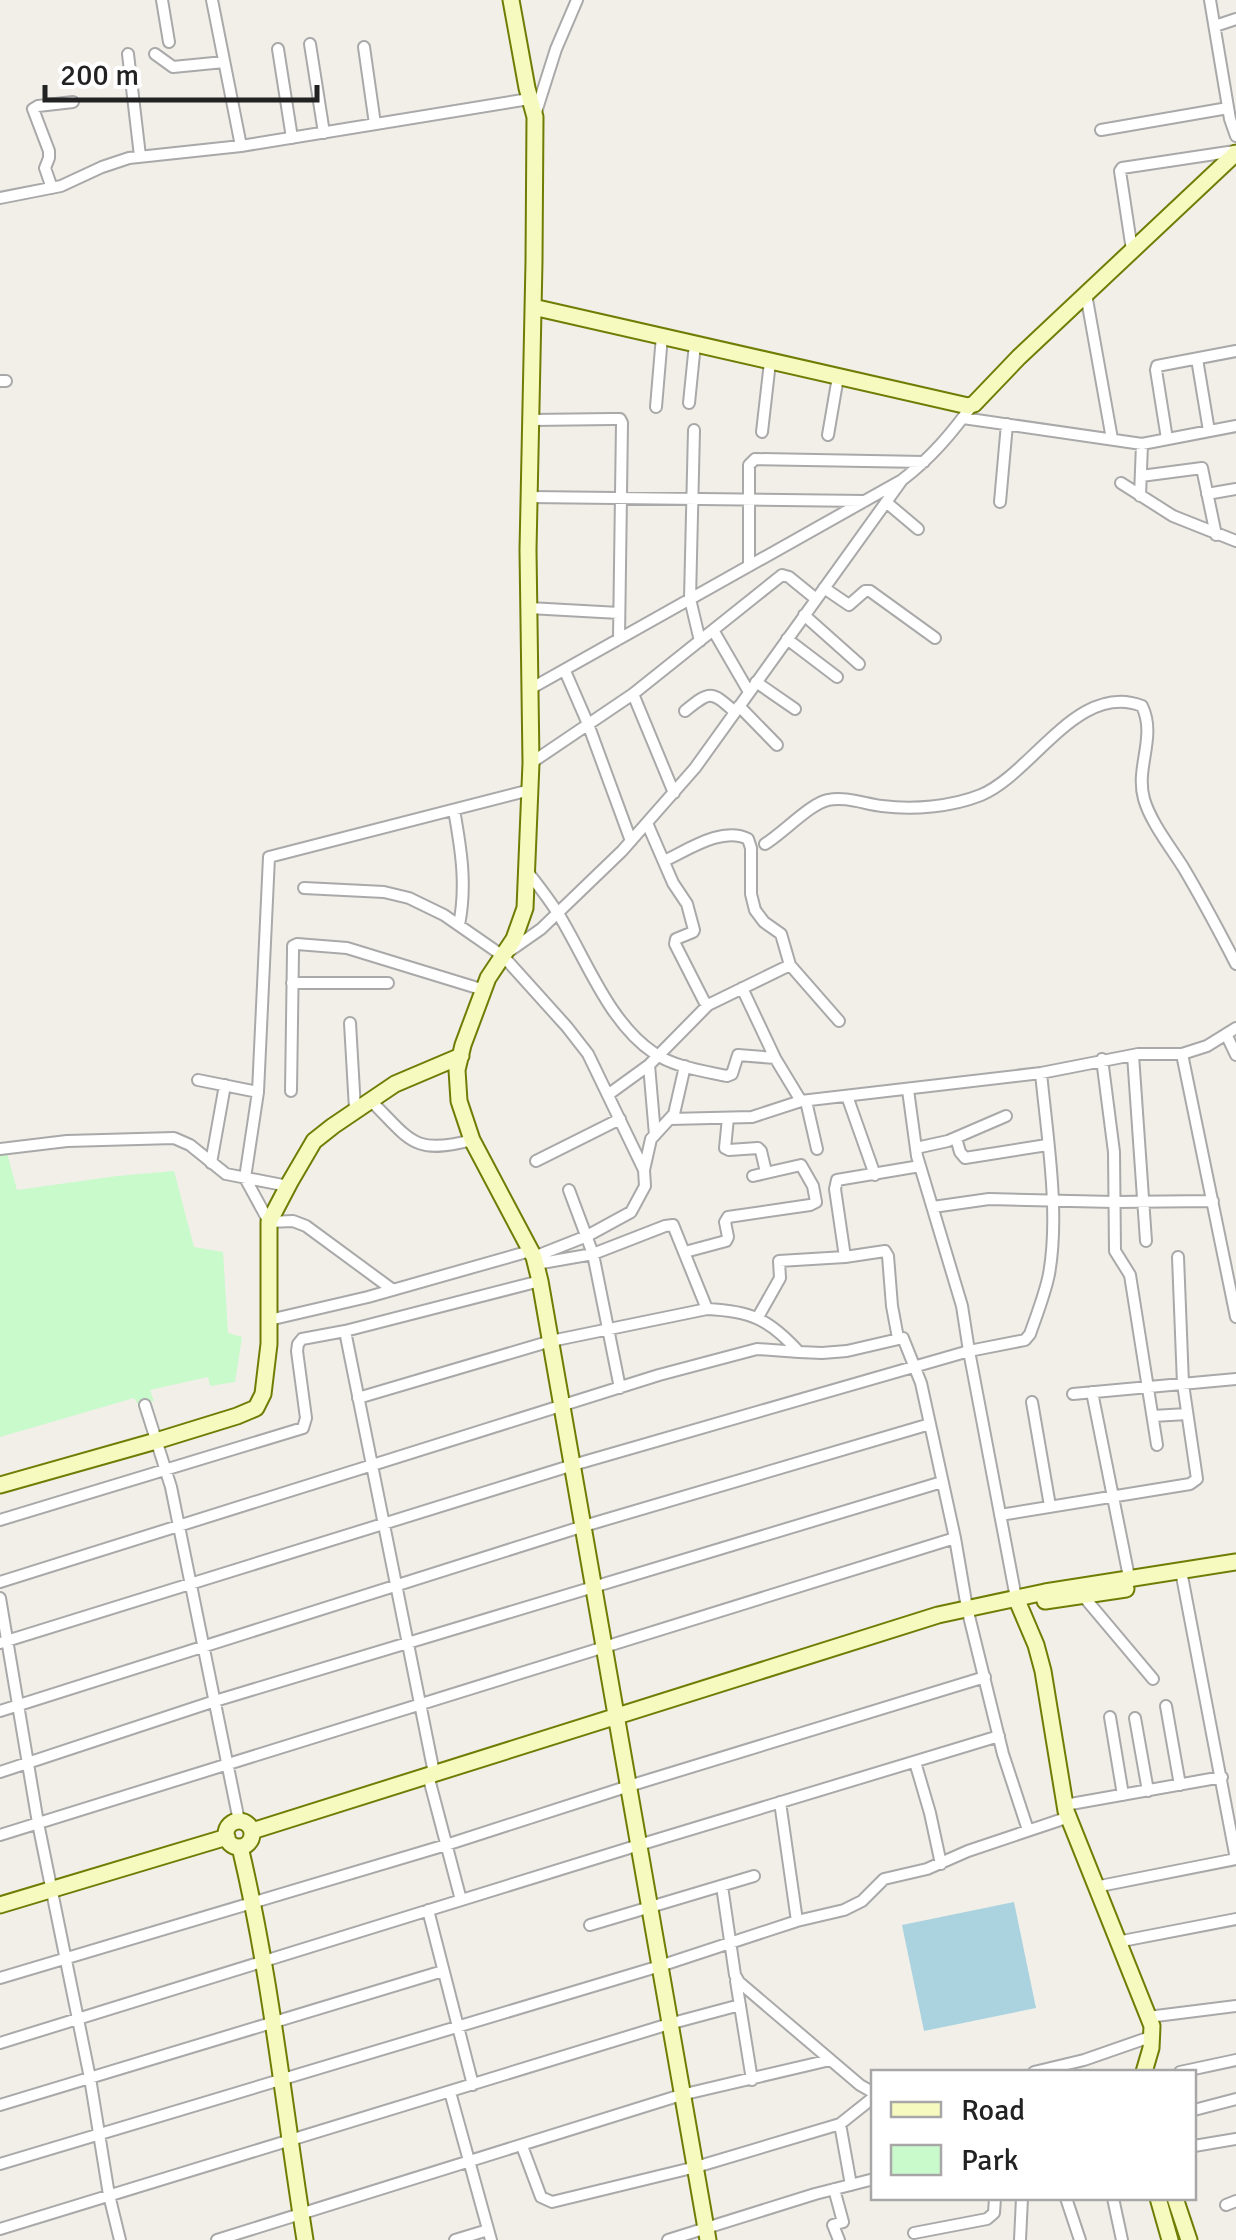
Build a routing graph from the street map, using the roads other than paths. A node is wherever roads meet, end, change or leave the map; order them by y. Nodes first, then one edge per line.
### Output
1 (162, 0) edge
2 (212, 0) edge
3 (512, 0) edge
4 (576, 0) edge
5 (1210, 0) edge
6 (1236, 19) edge
7 (1214, 26) junction
8 (169, 42) dead end
9 (310, 44) dead end
10 (364, 47) dead end
11 (278, 48) dead end
12 (128, 54) dead end
13 (155, 54) dead end
14 (224, 62) junction
15 (529, 99) junction
16 (73, 102) dead end
17 (1228, 108) junction
18 (534, 117) junction
19 (374, 124) junction
20 (1101, 130) dead end
21 (324, 133) junction
22 (1236, 136) edge
23 (292, 138) junction
24 (240, 146) junction
25 (1236, 152) edge
26 (140, 156) junction
27 (52, 188) junction
28 (1, 194) edge
29 (1132, 250) junction
30 (1086, 294) junction
31 (534, 307) junction
32 (662, 336) junction
33 (695, 344) junction
34 (1236, 351) edge
35 (1196, 359) junction
36 (770, 362) junction
37 (838, 377) junction
38 (689, 403) dead end
39 (974, 404) junction
40 (656, 408) dead end
41 (963, 418) junction
42 (531, 420) junction
43 (1007, 424) junction
44 (1236, 426) edge
45 (694, 430) dead end
46 (1209, 431) junction
47 (762, 432) dead end
48 (828, 435) dead end
49 (1112, 439) junction
50 (1167, 439) junction
51 (1142, 444) junction
52 (925, 462) junction
53 (1141, 476) junction
54 (902, 480) junction
55 (1120, 484) dead end
56 (1236, 489) edge
57 (1207, 494) junction
58 (1140, 496) junction
59 (530, 497) junction
60 (622, 498) junction
61 (692, 498) junction
62 (750, 499) junction
63 (866, 500) junction
64 (886, 502) junction
65 (1000, 502) dead end
66 (918, 528) dead end
67 (1216, 534) junction
68 (1236, 541) edge
69 (749, 566) junction
70 (824, 588) junction
71 (690, 599) junction
72 (816, 599) junction
73 (529, 608) junction
74 (619, 614) junction
75 (804, 616) junction
76 (714, 630) junction
77 (787, 638) junction
78 (935, 638) dead end
79 (618, 639) junction
80 (700, 641) junction
81 (859, 664) dead end
82 (565, 671) junction
83 (838, 677) dead end
84 (756, 682) junction
85 (530, 689) junction
86 (749, 692) junction
87 (633, 694) junction
88 (737, 709) junction
89 (794, 709) dead end
90 (685, 710) dead end
91 (588, 724) junction
92 (778, 745) dead end
93 (531, 764) junction
94 (530, 790) junction
95 (674, 793) junction
96 (454, 810) junction
97 (648, 823) junction
98 (631, 841) junction
99 (765, 844) dead end
100 (664, 861) junction
101 (526, 870) junction
102 (304, 888) dead end
103 (558, 913) junction
104 (459, 925) junction
105 (502, 956) junction
106 (790, 964) junction
107 (1236, 964) edge
108 (292, 983) junction
109 (388, 984) dead end
110 (742, 988) junction
111 (484, 990) junction
112 (708, 1005) junction
113 (839, 1021) dead end
114 (350, 1023) dead end
115 (1231, 1031) edge
116 (1182, 1054) junction
117 (1133, 1055) junction
118 (1236, 1055) edge
119 (461, 1056) junction
120 (775, 1058) junction
121 (1102, 1059) junction
122 (653, 1060) junction
123 (684, 1066) junction
124 (1041, 1072) junction
125 (198, 1080) dead end
126 (225, 1085) junction
127 (908, 1090) junction
128 (291, 1091) dead end
129 (258, 1092) junction
130 (609, 1094) junction
131 (847, 1096) junction
132 (370, 1100) junction
133 (804, 1101) junction
134 (355, 1110) junction
135 (1006, 1116) dead end
136 (728, 1118) junction
137 (620, 1119) junction
138 (670, 1119) junction
139 (655, 1135) junction
140 (956, 1138) junction
141 (472, 1140) junction
142 (1048, 1145) junction
143 (816, 1148) dead end
144 (916, 1148) junction
145 (0, 1149) edge
146 (536, 1161) dead end
147 (211, 1163) junction
148 (920, 1166) junction
149 (644, 1170) junction
150 (766, 1172) junction
151 (875, 1175) junction
152 (753, 1176) dead end
153 (245, 1178) junction
154 (288, 1186) junction
155 (569, 1190) dead end
156 (1052, 1200) junction
157 (1143, 1200) junction
158 (1114, 1202) junction
159 (1213, 1202) junction
160 (933, 1207) junction
161 (268, 1222) junction
162 (587, 1236) junction
163 (1146, 1241) dead end
164 (685, 1252) junction
165 (592, 1254) junction
166 (533, 1257) junction
167 (845, 1257) junction
168 (1178, 1257) dead end
169 (540, 1281) junction
170 (393, 1290) junction
171 (706, 1309) junction
172 (1236, 1316) edge
173 (758, 1317) junction
174 (268, 1320) junction
175 (344, 1331) junction
176 (607, 1331) junction
177 (898, 1338) junction
178 (551, 1341) junction
179 (968, 1351) junction
180 (798, 1352) junction
181 (915, 1366) junction
182 (1236, 1379) edge
183 (1183, 1384) junction
184 (1149, 1387) junction
185 (620, 1388) junction
186 (1092, 1392) junction
187 (1073, 1394) dead end
188 (358, 1398) junction
189 (1032, 1402) dead end
190 (145, 1405) dead end
191 (562, 1407) junction
192 (1187, 1414) junction
193 (1153, 1416) junction
194 (930, 1424) junction
195 (156, 1441) junction
196 (1157, 1445) dead end
197 (573, 1465) junction
198 (371, 1466) junction
199 (166, 1469) junction
200 (942, 1482) junction
201 (0, 1485) edge
202 (1113, 1496) junction
203 (1050, 1506) junction
204 (1000, 1514) junction
205 (0, 1520) edge
206 (382, 1524) junction
207 (178, 1526) junction
208 (584, 1526) junction
209 (955, 1538) junction
210 (1236, 1562) edge
211 (1236, 1570) edge
212 (1182, 1575) junction
213 (0, 1582) edge
214 (1130, 1583) junction
215 (190, 1584) junction
216 (394, 1586) junction
217 (594, 1586) junction
218 (1083, 1592) junction
219 (0, 1598) edge
220 (1016, 1598) junction
221 (967, 1608) junction
222 (4, 1642) edge
223 (407, 1643) junction
224 (203, 1646) junction
225 (605, 1646) junction
226 (986, 1677) junction
227 (1152, 1679) dead end
228 (214, 1701) junction
229 (421, 1703) junction
230 (19, 1705) junction
231 (1166, 1706) dead end
232 (0, 1712) edge
233 (617, 1716) junction
234 (1110, 1717) dead end
235 (1135, 1718) dead end
236 (999, 1736) junction
237 (914, 1762) junction
238 (28, 1763) junction
239 (227, 1763) junction
240 (0, 1772) edge
241 (431, 1774) junction
242 (1222, 1778) junction
243 (1180, 1785) junction
244 (629, 1786) junction
245 (1148, 1790) junction
246 (1123, 1795) junction
247 (780, 1802) junction
248 (1067, 1811) junction
249 (38, 1822) junction
250 (246, 1826) junction
251 (1028, 1830) junction
252 (0, 1835) edge
253 (233, 1842) junction
254 (446, 1845) junction
255 (638, 1845) junction
256 (941, 1864) junction
257 (754, 1876) dead end
258 (722, 1886) junction
259 (1095, 1887) junction
260 (52, 1889) junction
261 (461, 1900) junction
262 (253, 1902) junction
263 (0, 1905) edge
264 (650, 1906) junction
265 (428, 1910) junction
266 (1236, 1918) edge
267 (797, 1921) junction
268 (590, 1924) dead end
269 (1117, 1942) junction
270 (730, 1943) junction
271 (66, 1958) junction
272 (263, 1962) junction
273 (660, 1966) junction
274 (443, 1971) junction
275 (735, 1975) junction
276 (0, 1978) edge
277 (740, 2004) junction
278 (1236, 2006) edge
279 (1148, 2017) junction
280 (76, 2019) junction
281 (273, 2021) junction
282 (669, 2024) junction
283 (458, 2028) junction
284 (1153, 2036) junction
285 (0, 2042) edge
286 (830, 2060) junction
287 (1236, 2060) edge
288 (1042, 2070) edge
289 (1144, 2070) edge
290 (1189, 2070) edge
291 (90, 2078) junction
292 (752, 2080) junction
293 (282, 2081) junction
294 (473, 2085) junction
295 (450, 2092) junction
296 (871, 2095) edge
297 (682, 2096) junction
298 (871, 2099) edge
299 (1236, 2099) edge
300 (0, 2105) edge
301 (1196, 2109) edge
302 (840, 2124) junction
303 (100, 2135) junction
304 (290, 2140) junction
305 (1235, 2143) edge
306 (522, 2146) junction
307 (1196, 2146) edge
308 (468, 2162) junction
309 (0, 2164) edge
310 (692, 2168) junction
311 (871, 2180) edge
312 (852, 2185) junction
313 (834, 2190) junction
314 (109, 2195) junction
315 (994, 2200) edge
316 (1022, 2200) edge
317 (1067, 2200) edge
318 (1113, 2200) edge
319 (1159, 2200) edge
320 (1176, 2200) edge
321 (301, 2212) junction
322 (0, 2229) edge
323 (914, 2233) dead end
324 (490, 2235) edge
325 (703, 2235) edge
326 (120, 2240) edge
327 (216, 2240) edge
328 (305, 2240) edge
329 (455, 2240) edge
330 (668, 2240) edge
331 (839, 2240) edge
332 (1020, 2240) edge
333 (1080, 2240) edge
334 (1122, 2240) edge
335 (1170, 2240) edge
336 (1188, 2240) edge

1 - 8 street
2 - 14 street
3 - 15 street
4 - 18 street
5 - 7 street
6 - 7 street
7 - 17 street
9 - 21 street
10 - 19 street
11 - 23 street
12 - 26 street
13 - 14 street
14 - 24 street
15 - 18 street
15 - 19 street
16 - 27 street
17 - 20 street
17 - 22 street
18 - 31 street
19 - 21 street
21 - 23 street
23 - 24 street
24 - 26 street
25 - 29 street
25 - 29 street
26 - 27 street
27 - 28 street
29 - 30 street
30 - 39 street
30 - 49 street
31 - 32 street
31 - 42 street
32 - 33 street
32 - 40 street
33 - 36 street
33 - 38 street
34 - 35 street
35 - 46 street
35 - 50 street
36 - 37 street
36 - 47 street
37 - 39 street
37 - 48 street
39 - 41 street
41 - 43 street
41 - 52 street
42 - 59 street
42 - 60 street
43 - 49 street
43 - 65 street
44 - 46 street
45 - 61 street
46 - 50 street
49 - 51 street
50 - 51 street
51 - 53 street
52 - 54 street
52 - 62 street
53 - 57 street
53 - 58 street
54 - 63 street
54 - 64 street
55 - 58 street
56 - 57 street
57 - 67 street
58 - 67 street
59 - 60 street
59 - 73 street
60 - 61 street
60 - 74 street
61 - 62 street
61 - 71 street
62 - 63 street
62 - 69 street
63 - 69 street
64 - 66 street
64 - 70 street
67 - 68 street
69 - 71 street
70 - 72 street
70 - 78 street
71 - 79 street
71 - 80 street
72 - 75 street
72 - 76 street
73 - 74 street
73 - 85 street
74 - 79 street
75 - 77 street
75 - 81 street
76 - 80 street
76 - 86 street
77 - 83 street
77 - 84 street
79 - 82 street
80 - 87 street
82 - 85 street
82 - 91 street
84 - 86 street
84 - 89 street
85 - 93 street
86 - 88 street
87 - 91 street
87 - 95 street
88 - 90 street
88 - 92 street
88 - 95 street
91 - 93 street
91 - 98 street
93 - 94 street
94 - 96 street
94 - 101 street
95 - 97 street
96 - 104 street
96 - 129 street
97 - 98 street
97 - 100 street
98 - 103 street
99 - 107 street
100 - 106 street
100 - 112 street
101 - 103 street
101 - 105 street
102 - 104 street
103 - 105 street
103 - 122 street
104 - 105 street
105 - 111 street
105 - 130 street
106 - 110 street
106 - 113 street
108 - 109 street
108 - 111 street
108 - 128 street
110 - 112 street
110 - 120 street
111 - 119 street
112 - 122 street
114 - 134 street
115 - 116 street
115 - 118 street
116 - 117 street
116 - 159 street
117 - 121 street
117 - 157 street
119 - 132 street
119 - 141 street
120 - 123 street
120 - 133 street
121 - 124 street
121 - 158 street
122 - 123 street
122 - 130 street
122 - 139 street
123 - 138 street
124 - 127 street
124 - 142 street
125 - 126 street
126 - 129 street
126 - 147 street
127 - 131 street
127 - 144 street
129 - 153 street
130 - 137 street
131 - 133 street
131 - 151 street
132 - 134 street
132 - 141 street
133 - 136 street
133 - 143 street
134 - 154 street
135 - 140 street
136 - 138 street
136 - 150 street
137 - 146 street
137 - 149 street
138 - 139 street
139 - 149 street
140 - 142 street
140 - 144 street
141 - 166 street
142 - 156 street
144 - 148 street
145 - 147 street
147 - 153 street
148 - 151 street
148 - 160 street
149 - 162 street
150 - 152 street
150 - 164 street
151 - 167 street
153 - 154 street
153 - 161 street
154 - 161 street
155 - 162 street
156 - 158 street
156 - 160 street
156 - 179 street
157 - 158 street
157 - 159 street
157 - 163 street
158 - 184 street
159 - 172 street
160 - 179 street
161 - 170 street
161 - 174 street
162 - 165 street
162 - 166 street
164 - 165 street
164 - 171 street
165 - 166 street
165 - 176 street
166 - 169 street
166 - 170 street
167 - 173 street
167 - 177 street
168 - 183 street
169 - 175 street
169 - 178 street
170 - 174 street
171 - 173 street
171 - 176 street
173 - 180 street
174 - 195 street
175 - 188 street
175 - 199 street
176 - 178 street
176 - 185 street
177 - 180 street
177 - 181 street
178 - 188 street
178 - 191 street
179 - 181 street
179 - 204 street
180 - 185 street
181 - 194 street
181 - 197 street
182 - 183 street
183 - 184 street
183 - 192 street
184 - 186 street
184 - 193 street
185 - 191 street
186 - 187 street
186 - 202 street
188 - 198 street
189 - 203 street
190 - 195 street
191 - 197 street
191 - 198 street
192 - 193 street
192 - 202 street
193 - 196 street
194 - 200 street
194 - 208 street
195 - 199 street
195 - 201 street
197 - 206 street
197 - 208 street
198 - 206 street
198 - 207 street
199 - 205 street
199 - 207 street
200 - 209 street
200 - 217 street
202 - 203 street
202 - 214 street
203 - 204 street
204 - 220 street
206 - 215 street
206 - 216 street
207 - 213 street
207 - 215 street
208 - 216 street
208 - 217 street
209 - 221 street
209 - 225 street
210 - 212 street
211 - 212 street
212 - 214 street
212 - 242 street
214 - 218 street
215 - 222 street
215 - 224 street
216 - 223 street
216 - 224 street
217 - 223 street
217 - 225 street
218 - 220 street
218 - 227 street
219 - 222 street
220 - 221 street
220 - 248 street
221 - 226 street
221 - 233 street
222 - 230 street
223 - 228 street
223 - 229 street
224 - 228 street
224 - 230 street
225 - 229 street
225 - 233 street
226 - 236 street
226 - 244 street
228 - 238 street
228 - 239 street
229 - 239 street
229 - 241 street
230 - 232 street
230 - 238 street
231 - 243 street
233 - 241 street
233 - 244 street
234 - 246 street
235 - 245 street
236 - 237 street
236 - 251 street
237 - 247 street
237 - 256 street
238 - 240 street
238 - 249 street
239 - 249 street
239 - 250 street
241 - 250 street
241 - 254 street
242 - 243 street
242 - 259 street
243 - 245 street
244 - 254 street
244 - 255 street
245 - 246 street
246 - 248 street
247 - 255 street
247 - 267 street
248 - 251 street
248 - 259 street
249 - 252 street
249 - 260 street
250 - 253 street
250 - 253 street
251 - 256 street
253 - 260 street
253 - 262 street
254 - 261 street
254 - 262 street
255 - 261 street
255 - 264 street
256 - 267 street
257 - 258 street
258 - 264 street
258 - 270 street
259 - 269 street
260 - 263 street
260 - 271 street
261 - 265 street
262 - 271 street
262 - 272 street
264 - 268 street
264 - 273 street
265 - 272 street
265 - 274 street
266 - 269 street
267 - 270 street
269 - 279 street
270 - 273 street
270 - 275 street
271 - 276 street
271 - 280 street
272 - 280 street
272 - 281 street
273 - 282 street
273 - 283 street
274 - 281 street
274 - 283 street
275 - 277 street
275 - 286 street
277 - 282 street
277 - 292 street
278 - 279 street
279 - 284 street
280 - 285 street
280 - 291 street
281 - 291 street
281 - 293 street
282 - 294 street
282 - 297 street
283 - 293 street
283 - 294 street
284 - 288 street
284 - 289 street
286 - 292 street
286 - 296 street
287 - 290 street
291 - 300 street
291 - 303 street
292 - 297 street
293 - 303 street
293 - 304 street
294 - 295 street
295 - 304 street
295 - 308 street
297 - 306 street
297 - 310 street
298 - 302 street
299 - 301 street
302 - 310 street
302 - 312 street
303 - 309 street
303 - 314 street
304 - 314 street
304 - 321 street
305 - 307 street
306 - 308 street
306 - 310 street
308 - 321 street
308 - 324 street
310 - 325 street
311 - 312 street
312 - 313 street
313 - 325 street
313 - 331 street
314 - 322 street
314 - 326 street
315 - 323 street
316 - 332 street
317 - 333 street
318 - 334 street
319 - 335 street
320 - 336 street
321 - 327 street
321 - 328 street
324 - 329 street
325 - 330 street

